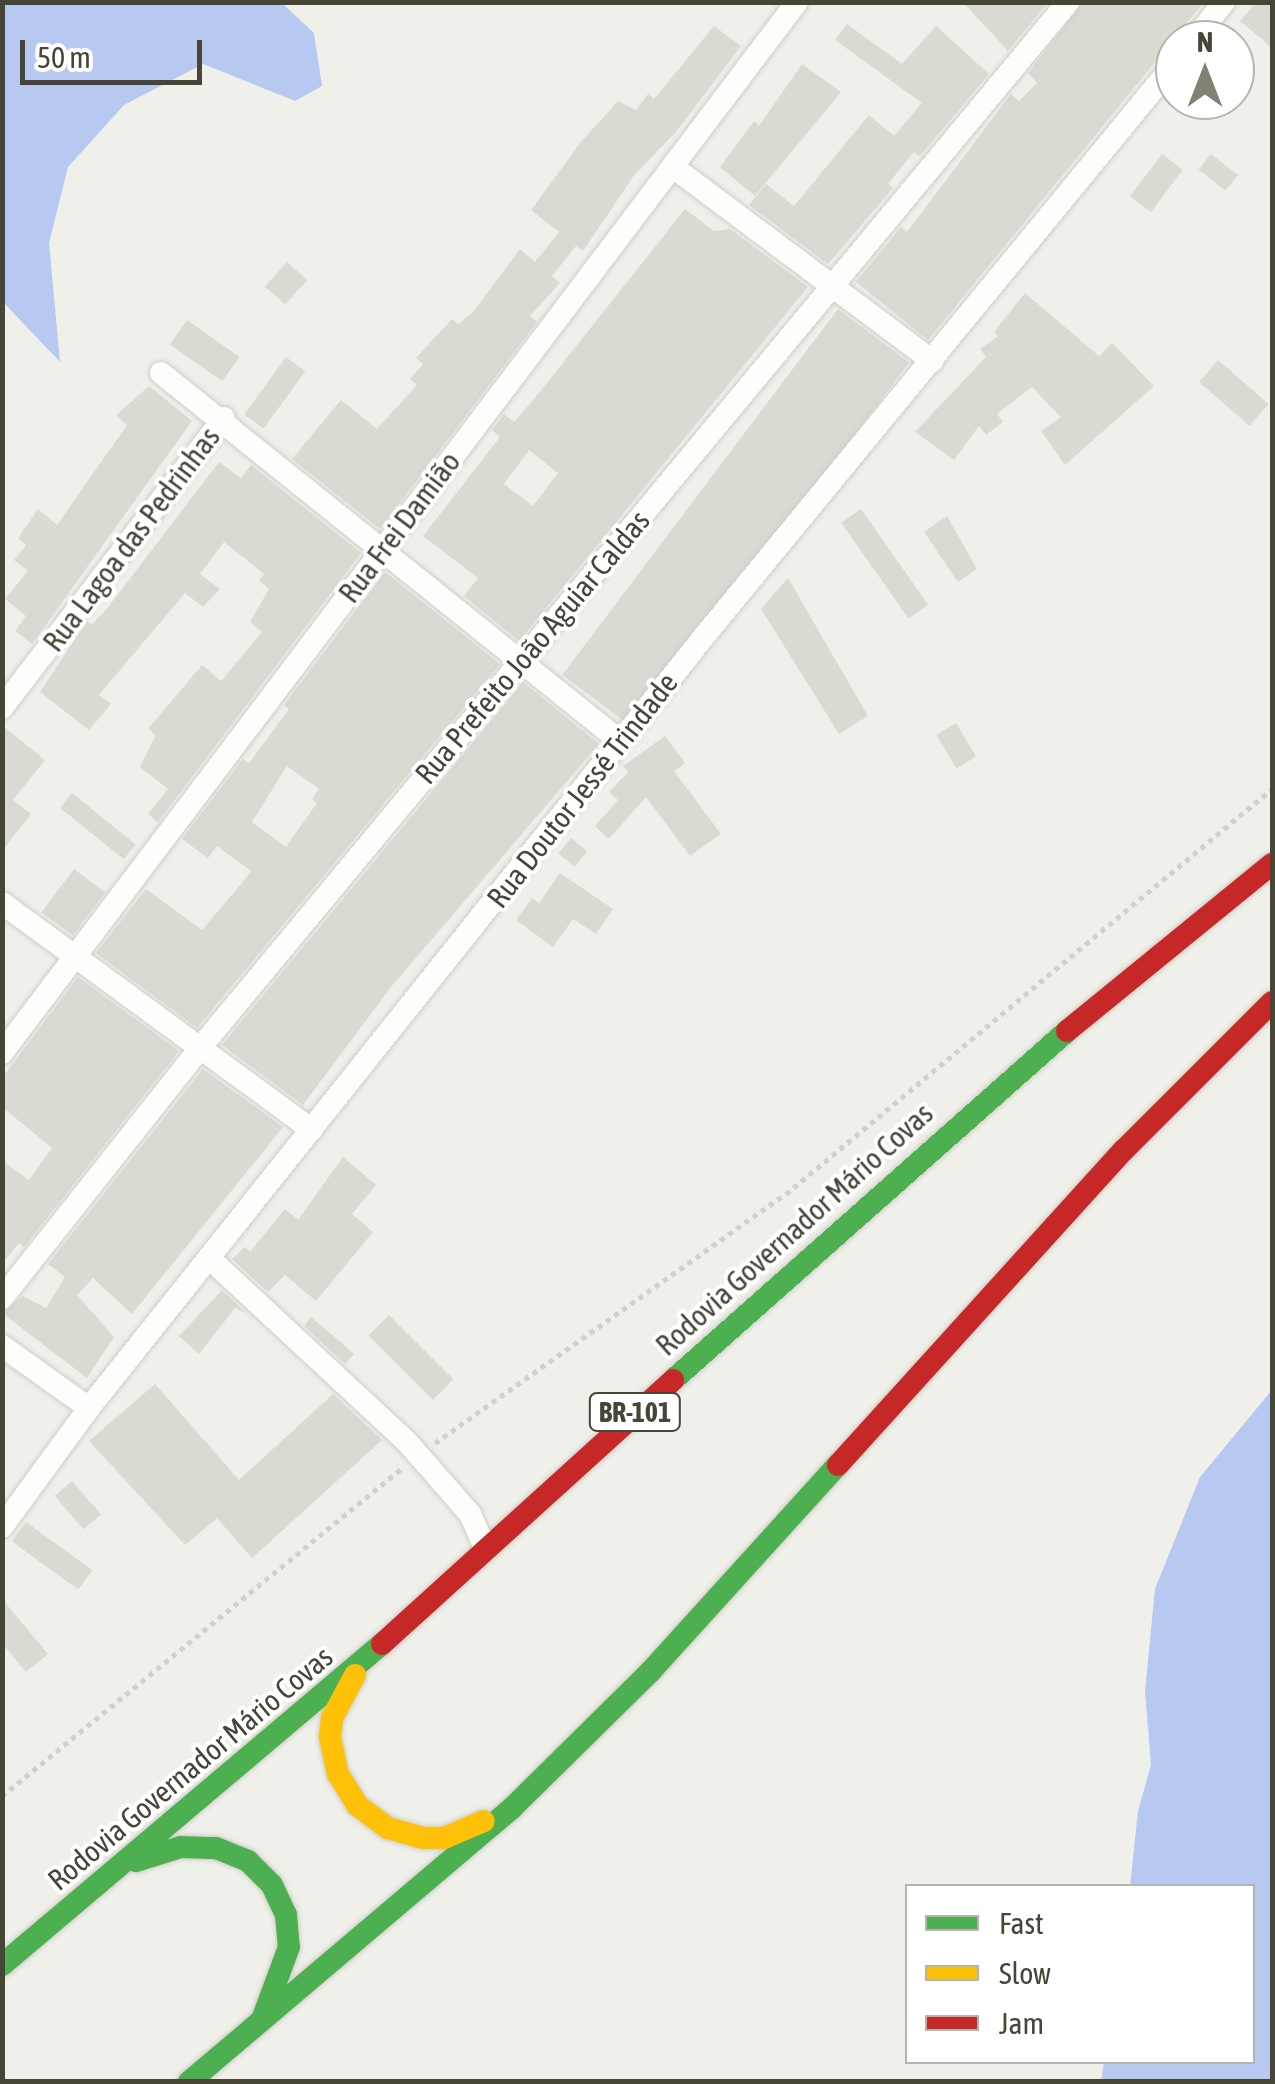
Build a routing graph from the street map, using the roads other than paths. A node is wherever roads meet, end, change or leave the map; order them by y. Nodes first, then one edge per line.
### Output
1 (797, 2) edge
2 (1068, 2) edge
3 (1155, 88) edge
4 (673, 167) junction
5 (830, 286) junction
6 (932, 362) junction
7 (161, 373) dead end
8 (224, 418) junction
9 (382, 548) junction
10 (521, 661) junction
11 (2, 708) edge
12 (620, 742) junction
13 (1272, 864) edge
14 (2, 902) edge
15 (80, 957) junction
16 (1272, 1002) edge
17 (200, 1048) junction
18 (2, 1054) edge
19 (312, 1130) junction
20 (209, 1258) junction
21 (2, 1298) edge
22 (2, 1346) edge
23 (89, 1408) junction
24 (2, 1528) edge
25 (485, 1548) junction
26 (362, 1662) junction
27 (512, 1808) junction
28 (121, 1866) junction
29 (2, 1965) edge
30 (260, 2026) junction
31 (189, 2082) edge

1 - 4 street, Rua Frei Damião
2 - 5 street, Rua Prefeito João Aguiar Caldas
3 - 6 street, Rua Doutor Jessé Trindade
4 - 5 street
4 - 9 street, Rua Frei Damião
5 - 6 street
5 - 10 street, Rua Prefeito João Aguiar Caldas
6 - 12 street, Rua Doutor Jessé Trindade
7 - 8 street
8 - 9 street
8 - 11 street, Rua Lagoa das Pedrinhas
9 - 10 street
9 - 15 street, Rua Frei Damião
10 - 12 street
10 - 17 street, Rua Prefeito João Aguiar Caldas
12 - 19 street, Rua Doutor Jessé Trindade
13 - 25 highway, Rodovia Governador Mário Covas / BR-101
14 - 15 street
15 - 17 street
15 - 18 street, Rua Frei Damião
16 - 27 highway
17 - 19 street
17 - 21 street, Rua Prefeito João Aguiar Caldas
19 - 20 street, Rua Doutor Jessé Trindade
20 - 23 street, Rua Doutor Jessé Trindade
20 - 25 street
22 - 23 street
23 - 24 street, Rua Doutor Jessé Trindade
25 - 26 highway, Rodovia Governador Mário Covas / BR-101
26 - 27 highway
26 - 28 highway, Rodovia Governador Mário Covas / BR-101
27 - 30 highway
28 - 29 highway, Rodovia Governador Mário Covas / BR-101
28 - 30 highway
30 - 31 highway

